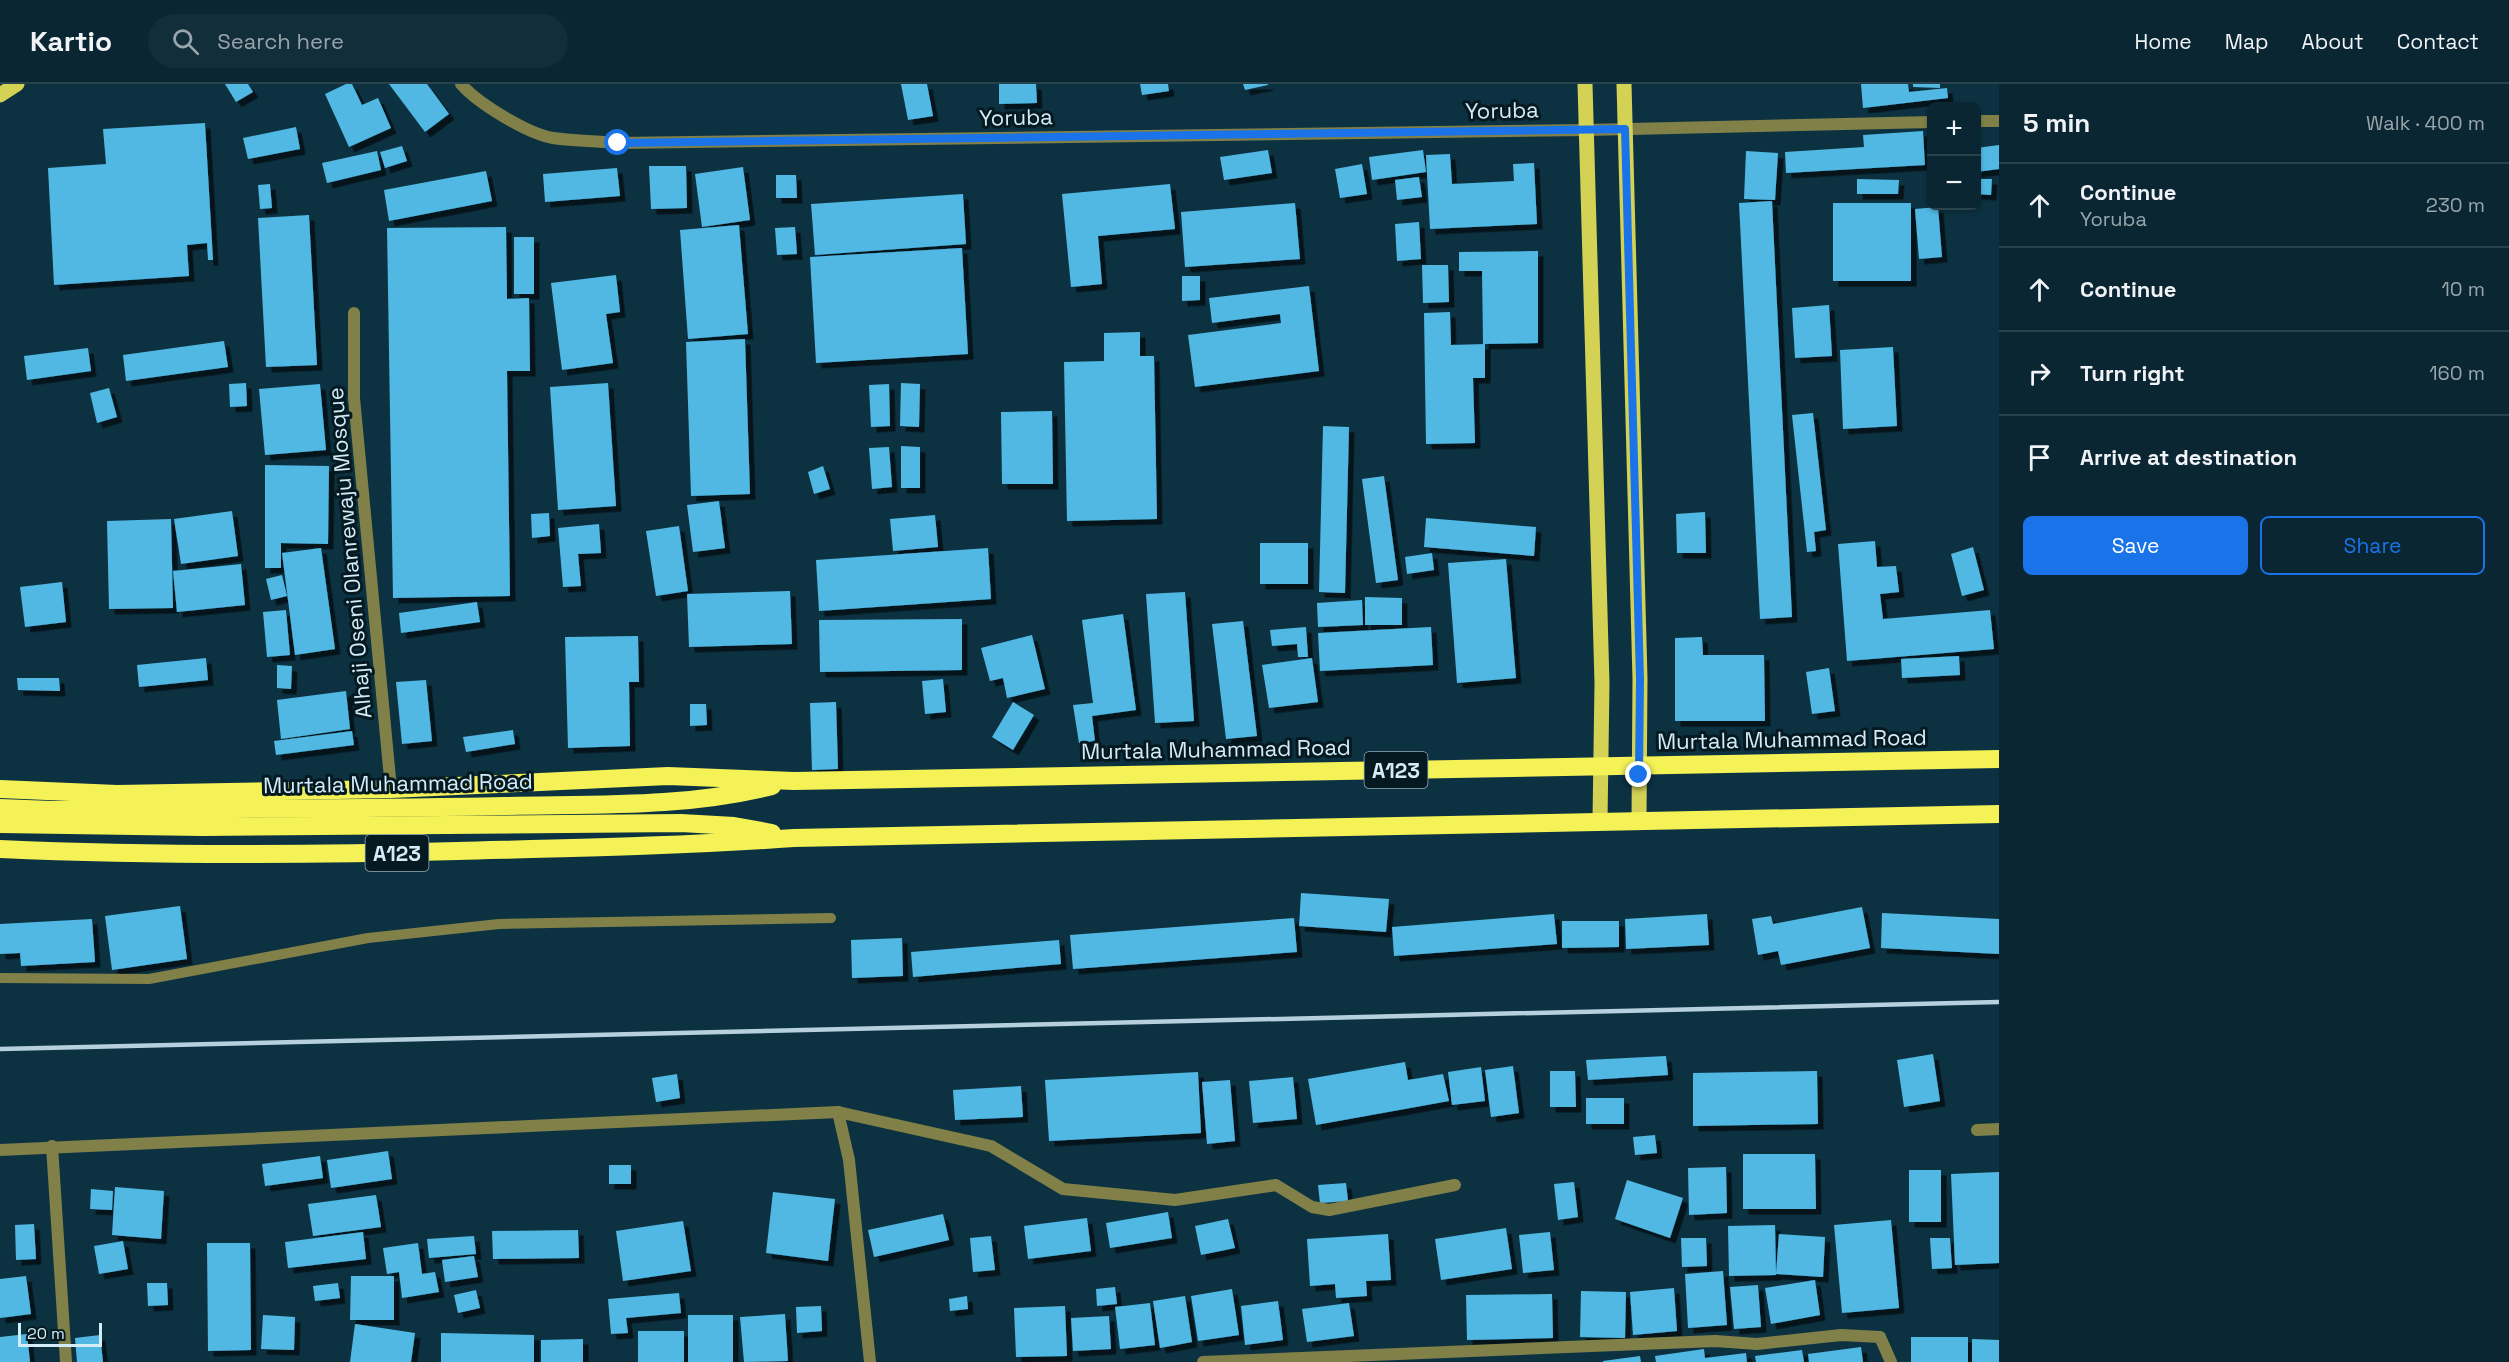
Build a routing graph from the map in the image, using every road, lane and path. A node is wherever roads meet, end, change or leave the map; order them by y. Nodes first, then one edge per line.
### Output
1 (17, 84) edge
2 (462, 84) edge
3 (1585, 84) edge
4 (1624, 84) edge
5 (0, 95) edge
6 (1981, 121) edge
7 (1999, 121) edge
8 (1927, 122) edge
9 (1625, 129) junction
10 (1587, 130) junction
11 (354, 313) dead end
12 (1999, 759) edge
13 (1639, 766) junction
14 (1601, 767) junction
15 (794, 781) junction
16 (0, 789) edge
17 (391, 789) junction
18 (0, 808) edge
19 (515, 814) junction
20 (1999, 814) edge
21 (1639, 820) junction
22 (1600, 821) junction
23 (0, 824) edge
24 (794, 838) junction
25 (0, 849) edge
26 (831, 918) dead end
27 (0, 978) edge
28 (838, 1112) junction
29 (1999, 1129) edge
30 (1977, 1130) dead end
31 (52, 1146) junction
32 (0, 1150) edge
33 (1455, 1185) dead end
34 (66, 1362) edge
35 (870, 1362) edge
36 (1203, 1362) edge
37 (1892, 1362) edge

1 - 5 main road
2 - 10 street, Yoruba
3 - 10 main road
4 - 9 main road
6 - 7 street
8 - 9 street, Yoruba
9 - 10 street, Yoruba
9 - 13 main road
10 - 14 main road
11 - 17 street, Alhaji Oseni Olanrewaju Mosque
12 - 13 highway, Murtala Muhammad Road / A123
13 - 14 highway, Murtala Muhammad Road / A123
13 - 21 main road
14 - 15 highway, Murtala Muhammad Road / A123
14 - 22 main road
15 - 17 highway, Murtala Muhammad Road / A123
15 - 19 highway, Murtala Muhammad Road / A123
16 - 17 highway, Murtala Muhammad Road / A123
18 - 19 highway, Murtala Muhammad Road / A123
19 - 23 highway, Murtala Muhammad Road / A123
19 - 24 highway, Murtala Muhammad Road / A123
20 - 21 highway, Murtala Muhammad Road / A123
21 - 22 highway, Murtala Muhammad Road / A123
22 - 24 highway, Murtala Muhammad Road / A123
24 - 25 highway, Murtala Muhammad Road / A123
26 - 27 lane
28 - 31 street
28 - 33 street
28 - 35 street
29 - 30 street
31 - 32 street
31 - 34 street
36 - 37 street

